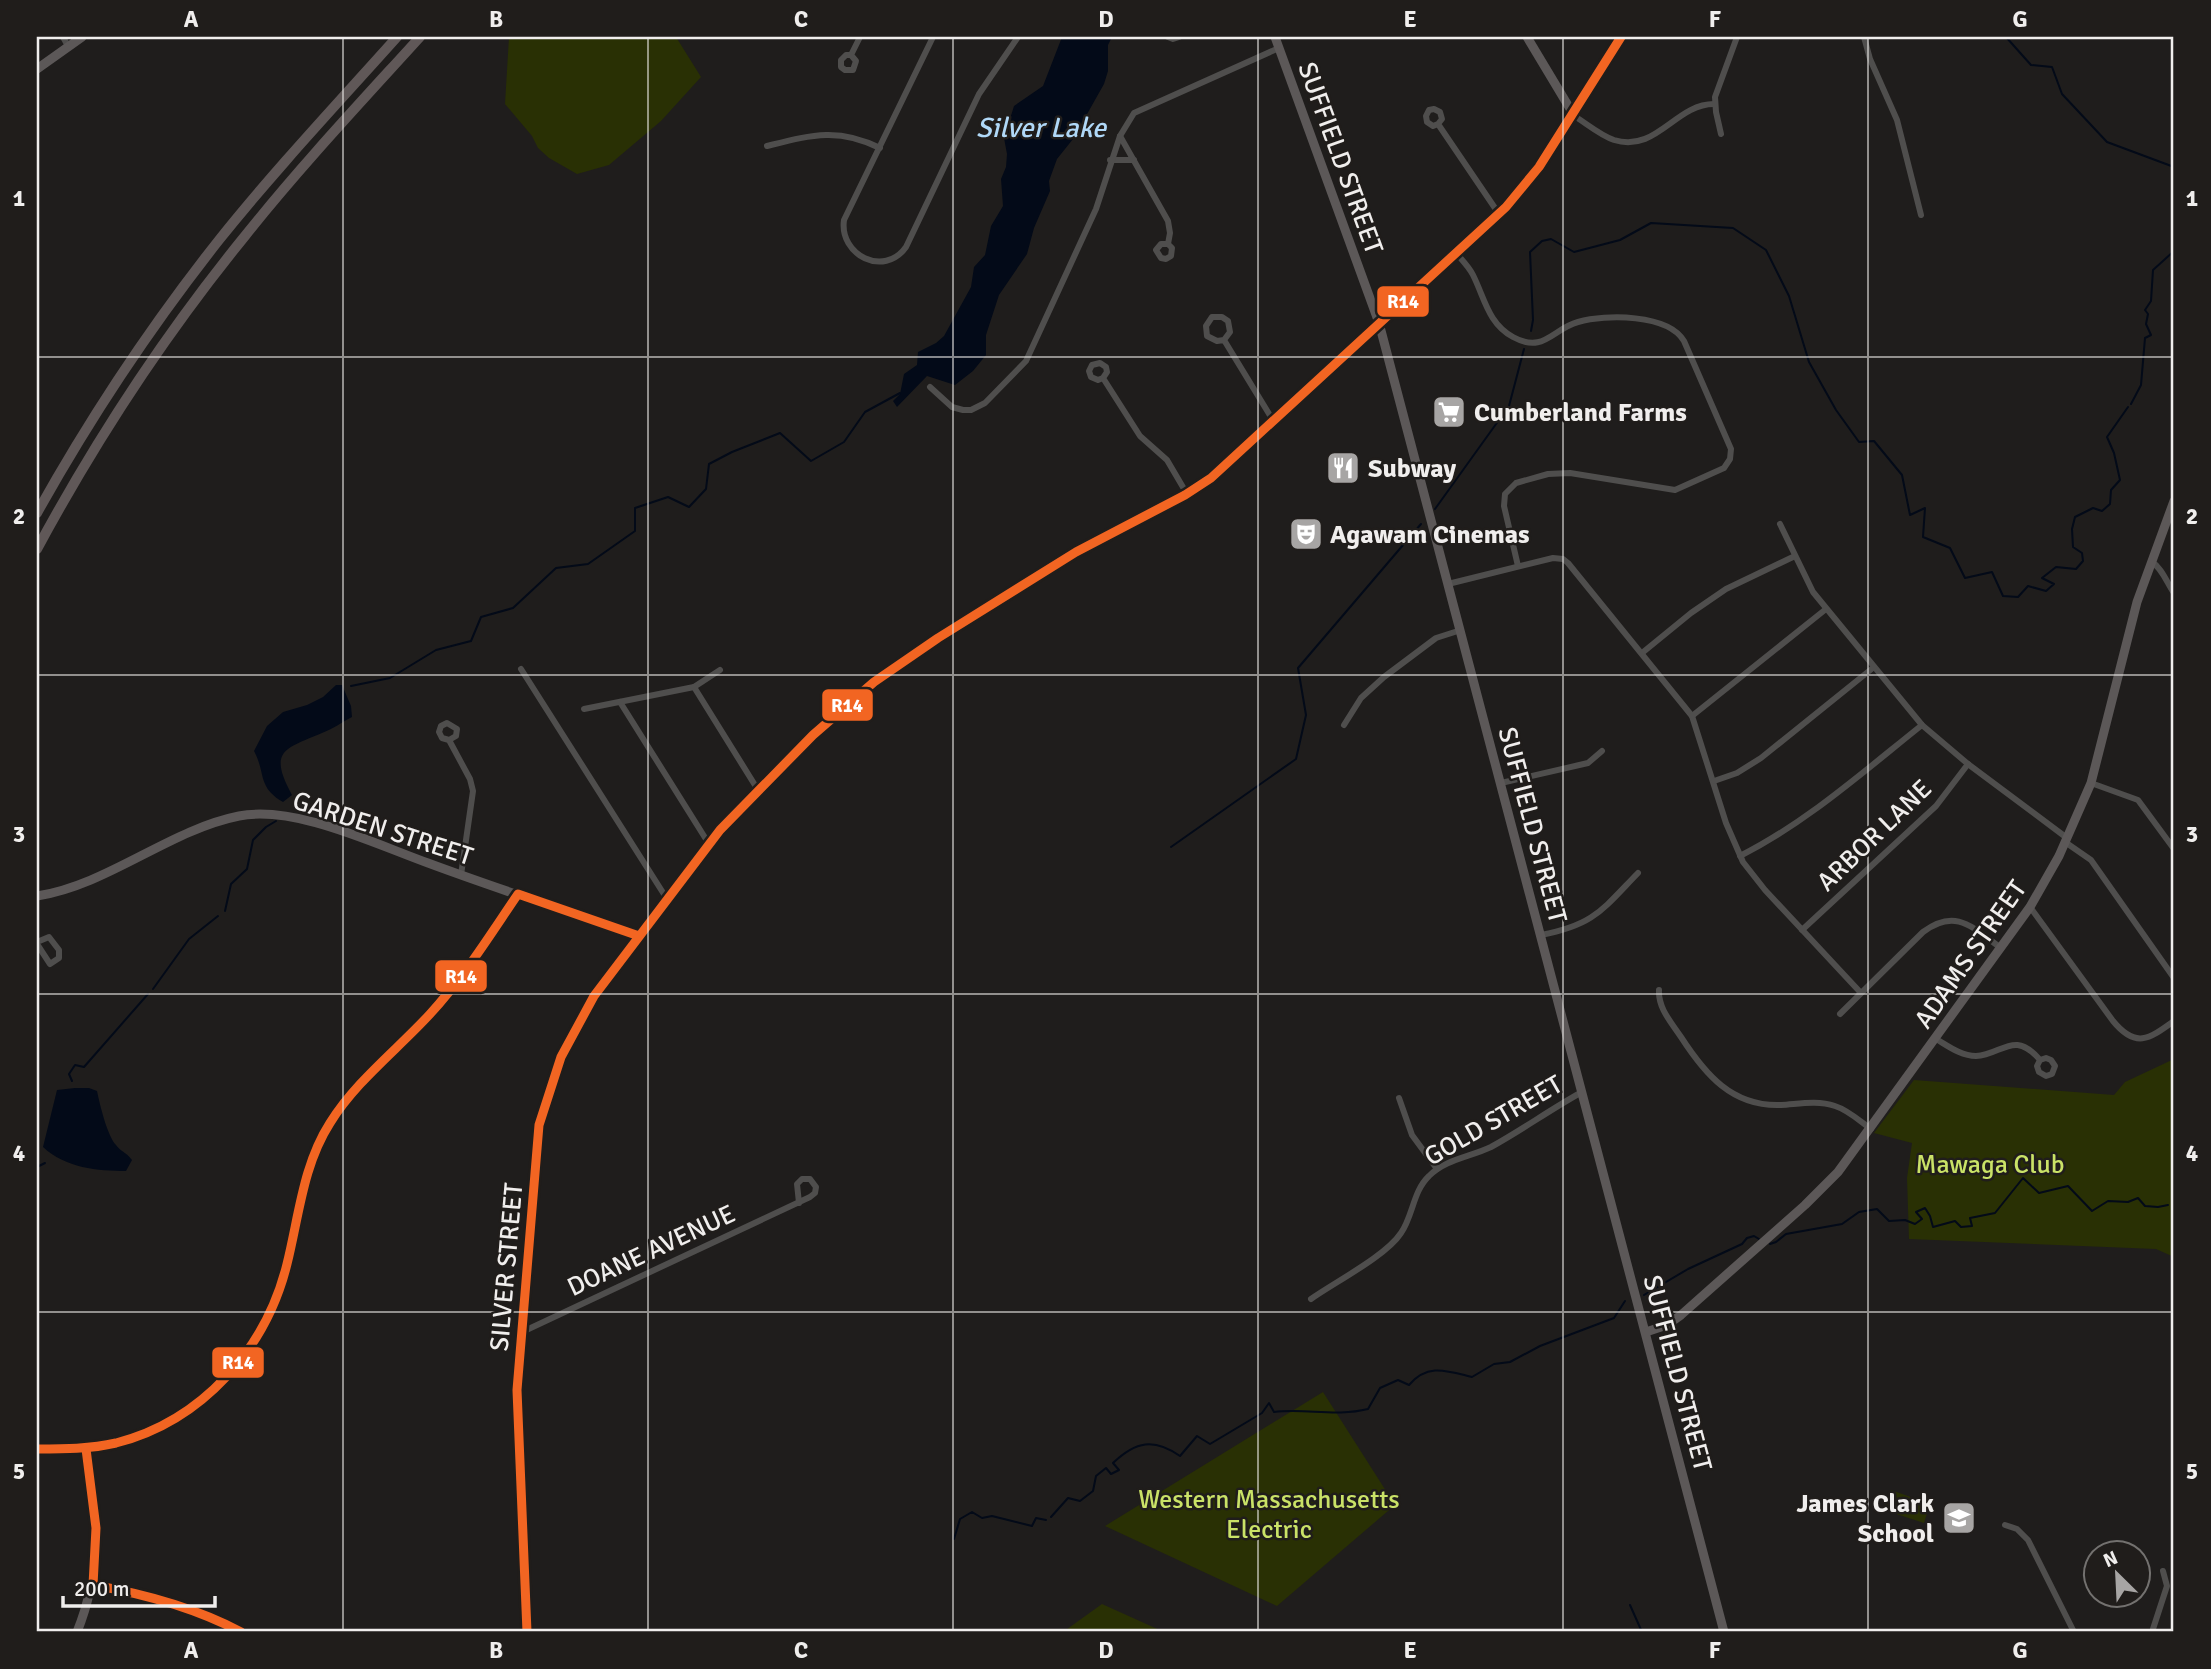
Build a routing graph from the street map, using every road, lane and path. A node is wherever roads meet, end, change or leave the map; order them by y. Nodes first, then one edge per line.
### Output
1 (62, 37) edge
2 (82, 37) edge
3 (397, 37) edge
4 (420, 37) edge
5 (860, 37) edge
6 (933, 37) edge
7 (1018, 37) edge
8 (1168, 37) edge
9 (1179, 37) edge
10 (1275, 37) edge
11 (1527, 37) edge
12 (1621, 37) edge
13 (1737, 37) edge
14 (1864, 37) edge
15 (68, 46) junction
16 (1279, 48) junction
17 (851, 55) dead end
18 (37, 69) edge
19 (1714, 104) junction
20 (1572, 113) junction
21 (1438, 124) dead end
22 (1721, 134) dead end
23 (1120, 136) junction
24 (767, 146) dead end
25 (880, 148) junction
26 (1110, 160) junction
27 (1134, 160) junction
28 (1499, 214) junction
29 (1922, 215) dead end
30 (1168, 244) dead end
31 (1456, 253) junction
32 (1379, 323) junction
33 (1224, 340) junction
34 (1103, 378) dead end
35 (930, 387) dead end
36 (1274, 422) junction
37 (1187, 494) junction
38 (2174, 501) edge
39 (37, 513) edge
40 (1780, 524) dead end
41 (37, 551) edge
42 (1795, 556) junction
43 (2151, 561) junction
44 (1518, 566) junction
45 (2147, 576) junction
46 (2163, 578) junction
47 (1448, 584) junction
48 (2174, 593) edge
49 (1826, 609) junction
50 (1461, 629) junction
51 (1642, 653) junction
52 (1874, 667) junction
53 (521, 669) dead end
54 (720, 670) dead end
55 (694, 687) junction
56 (620, 702) junction
57 (584, 709) dead end
58 (1692, 716) junction
59 (1344, 725) dead end
60 (1922, 725) junction
61 (449, 740) dead end
62 (1602, 751) dead end
63 (1968, 764) junction
64 (1714, 781) junction
65 (1501, 783) junction
66 (2091, 783) junction
67 (758, 790) junction
68 (2066, 840) junction
69 (709, 844) junction
70 (2174, 849) edge
71 (1740, 856) junction
72 (1639, 873) dead end
73 (461, 875) junction
74 (518, 894) junction
75 (37, 896) edge
76 (667, 899) junction
77 (2030, 907) junction
78 (1802, 930) junction
79 (1541, 935) junction
80 (639, 936) junction
81 (2001, 948) junction
82 (2174, 978) edge
83 (1659, 990) dead end
84 (1861, 993) junction
85 (1840, 1014) dead end
86 (2174, 1021) edge
87 (1936, 1039) junction
88 (2040, 1060) dead end
89 (1582, 1092) junction
90 (1399, 1098) dead end
91 (1871, 1129) junction
92 (1437, 1169) junction
93 (799, 1203) dead end
94 (1311, 1299) dead end
95 (1646, 1332) junction
96 (520, 1333) junction
97 (37, 1449) edge
98 (86, 1449) junction
99 (2006, 1525) dead end
100 (2163, 1572) dead end
101 (93, 1585) junction
102 (77, 1632) edge
103 (241, 1632) edge
104 (527, 1632) edge
105 (1724, 1632) edge
106 (2074, 1632) edge
107 (2152, 1632) edge

1 - 15 street
2 - 15 street
3 - 39 highway
4 - 41 highway
5 - 17 street
6 - 25 street
7 - 25 street
8 - 9 street
10 - 16 street, SUFFIELD STREET
11 - 20 street
12 - 20 street, SILVER STREET
13 - 19 street
14 - 29 street
15 - 18 street
16 - 23 street
16 - 32 street, SUFFIELD STREET
19 - 20 street
19 - 22 street
20 - 28 street, SILVER STREET
21 - 28 street
23 - 26 street
23 - 27 street
24 - 25 street
26 - 27 street
26 - 35 street
27 - 30 street
28 - 31 street, SILVER STREET
31 - 32 street, SILVER STREET
31 - 44 street
32 - 36 street, SILVER STREET
32 - 47 street, SUFFIELD STREET
33 - 33 street
33 - 36 street
34 - 37 street
36 - 37 street, SILVER STREET
37 - 67 street, SILVER STREET
38 - 43 street, ADAMS STREET
40 - 42 street
42 - 49 street
42 - 51 street
43 - 45 street, ADAMS STREET
43 - 46 street
44 - 47 street
44 - 51 street
45 - 46 street
45 - 66 street, ADAMS STREET
46 - 48 street
47 - 50 street, SUFFIELD STREET
49 - 52 street
49 - 58 street
50 - 59 street
50 - 65 street, SUFFIELD STREET
51 - 58 street
52 - 60 street
52 - 64 street
53 - 76 street
54 - 55 street
55 - 56 street
55 - 67 street
56 - 57 street
56 - 69 street
58 - 64 street
60 - 63 street
60 - 71 street
61 - 73 street
62 - 65 street
63 - 68 street
63 - 78 street, ARBOR LANE
64 - 71 street
65 - 79 street, SUFFIELD STREET
66 - 68 street, ADAMS STREET
66 - 70 street
67 - 69 street, SILVER STREET
68 - 77 street, ADAMS STREET
68 - 82 street
69 - 76 street, SILVER STREET
71 - 78 street
72 - 79 street
73 - 74 street, GARDEN STREET
73 - 75 street, GARDEN STREET
74 - 80 street, GARDEN STREET
74 - 98 street
76 - 80 street, SILVER STREET
77 - 81 street, ADAMS STREET
77 - 86 street
78 - 84 street
79 - 89 street, SUFFIELD STREET
80 - 96 street, SILVER STREET
81 - 84 street
81 - 87 street, ADAMS STREET
83 - 91 street
84 - 85 street
87 - 88 street
87 - 91 street, ADAMS STREET
89 - 92 street, GOLD STREET
89 - 95 street, SUFFIELD STREET
90 - 92 street
91 - 95 street, ADAMS STREET
92 - 94 street, GOLD STREET
93 - 96 street, DOANE AVENUE
95 - 105 street, SUFFIELD STREET
96 - 104 street, SILVER STREET
97 - 98 street
98 - 101 street
99 - 106 street
100 - 107 street
101 - 102 street
101 - 103 street

